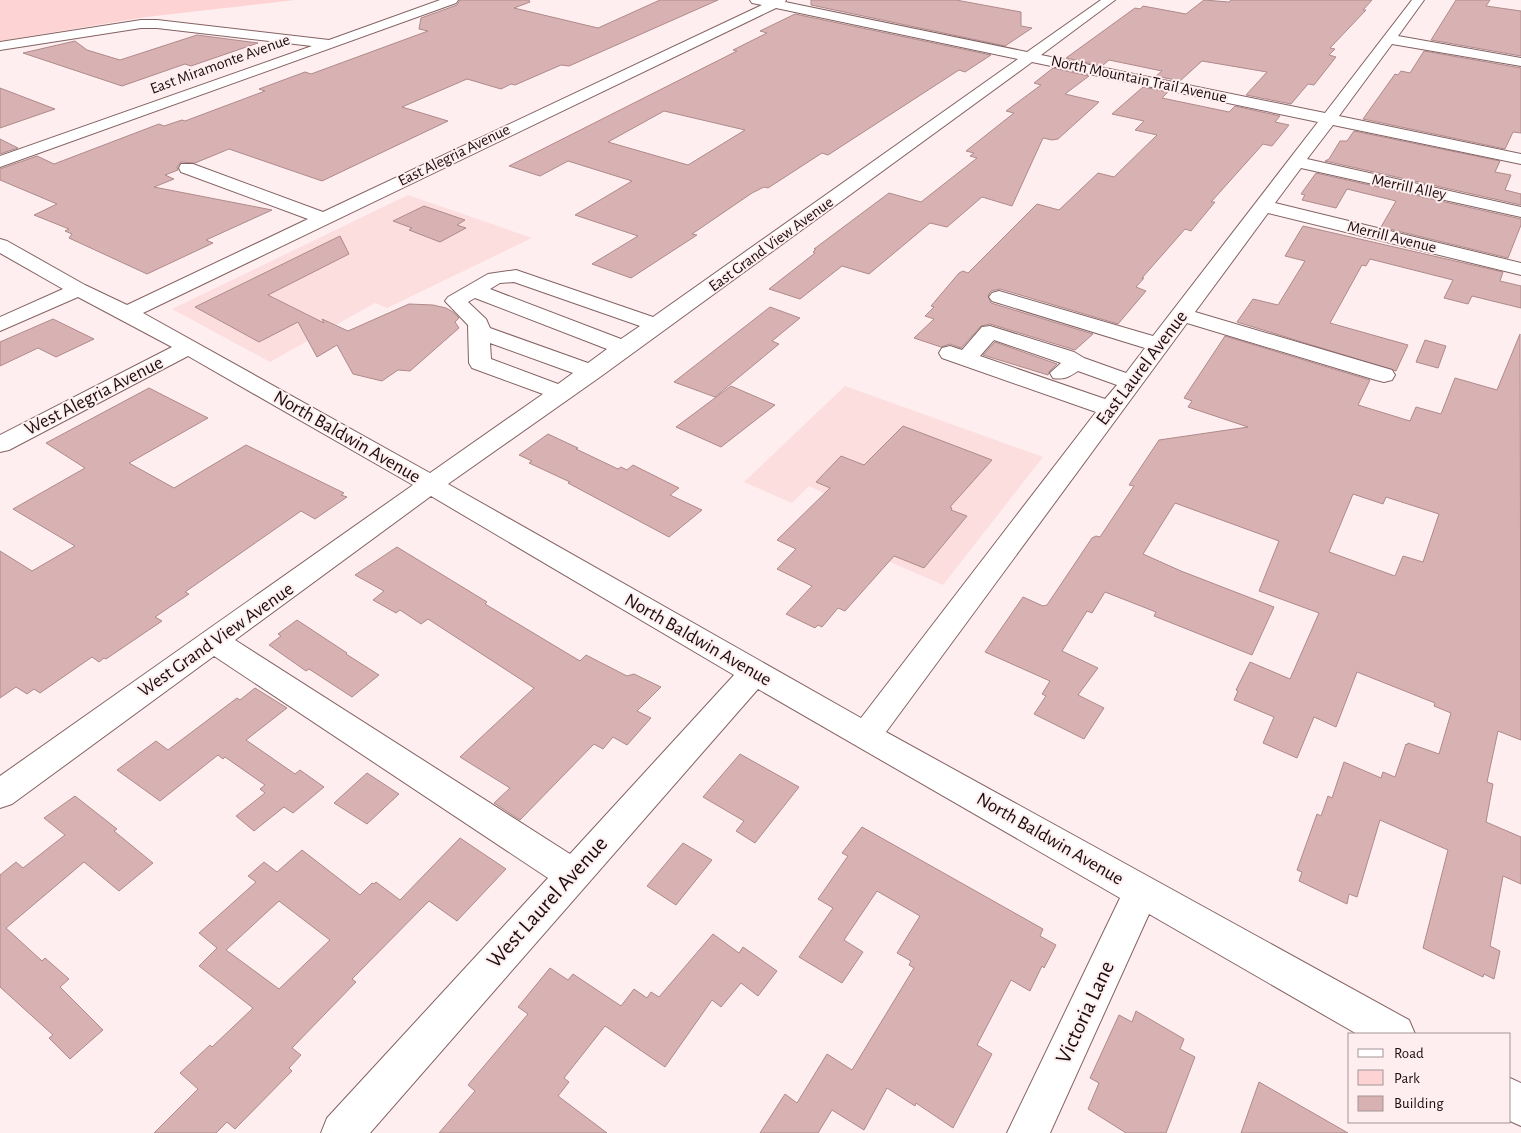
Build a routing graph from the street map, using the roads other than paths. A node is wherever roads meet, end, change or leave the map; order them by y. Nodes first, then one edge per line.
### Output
1 (452, 0) edge
2 (756, 0) edge
3 (1109, 0) edge
4 (1418, 0) edge
5 (778, 2) edge
6 (1389, 39) junction
7 (330, 44) junction
8 (0, 46) edge
9 (1030, 57) junction
10 (1521, 62) edge
11 (1329, 119) junction
12 (1521, 160) edge
13 (0, 162) edge
14 (1297, 162) junction
15 (187, 168) dead end
16 (1263, 206) junction
17 (1521, 212) edge
18 (323, 218) junction
19 (0, 245) edge
20 (1521, 269) edge
21 (78, 289) junction
22 (474, 290) junction
23 (999, 297) dead end
24 (127, 313) junction
25 (1182, 315) junction
26 (0, 324) edge
27 (656, 326) junction
28 (480, 332) junction
29 (1159, 345) junction
30 (188, 348) junction
31 (624, 348) junction
32 (1076, 363) junction
33 (592, 372) junction
34 (1384, 375) dead end
35 (1132, 382) junction
36 (1043, 385) junction
37 (562, 393) junction
38 (1111, 409) junction
39 (0, 445) edge
40 (432, 486) junction
41 (214, 641) junction
42 (754, 673) junction
43 (866, 735) junction
44 (0, 794) edge
45 (572, 874) junction
46 (1141, 891) junction
47 (1393, 1033) edge
48 (342, 1133) edge
49 (1028, 1133) edge

1 - 7 street, East Miramonte Avenue
2 - 5 street, North Mountain Trail Avenue
3 - 9 street, East Grand View Avenue
4 - 6 street, East Laurel Avenue
5 - 9 street, North Mountain Trail Avenue
5 - 18 street, East Alegria Avenue
6 - 10 street
6 - 11 street, East Laurel Avenue
7 - 8 street
7 - 13 street, East Miramonte Avenue
9 - 11 street, North Mountain Trail Avenue
9 - 27 street, East Grand View Avenue
11 - 12 street, North Mountain Trail Avenue
11 - 14 street, East Laurel Avenue
14 - 16 street, East Laurel Avenue
14 - 17 street, Merrill Alley
15 - 18 street
16 - 20 street, Merrill Avenue
16 - 25 street, East Laurel Avenue
18 - 24 street, East Alegria Avenue
19 - 21 street, North Baldwin Avenue
21 - 24 street, North Baldwin Avenue
21 - 26 street
22 - 27 street
22 - 28 street
22 - 31 street
23 - 29 street
24 - 30 street, North Baldwin Avenue
25 - 29 street, East Laurel Avenue
25 - 34 street
27 - 31 street, East Grand View Avenue
28 - 33 street
28 - 37 street
29 - 35 street, East Laurel Avenue
30 - 39 street, West Alegria Avenue
30 - 40 street, North Baldwin Avenue
31 - 33 street, East Grand View Avenue
32 - 35 street
32 - 36 street
32 - 36 street
33 - 37 street, East Grand View Avenue
35 - 38 street, East Laurel Avenue
36 - 38 street
37 - 40 street, East Grand View Avenue
38 - 43 street, East Laurel Avenue
40 - 41 street, West Grand View Avenue
40 - 42 street, North Baldwin Avenue
41 - 44 street, West Grand View Avenue
41 - 45 street
42 - 43 street, North Baldwin Avenue
42 - 45 street, West Laurel Avenue
43 - 46 street, North Baldwin Avenue
45 - 48 street, West Laurel Avenue
46 - 47 street, North Baldwin Avenue
46 - 49 street, Victoria Lane

